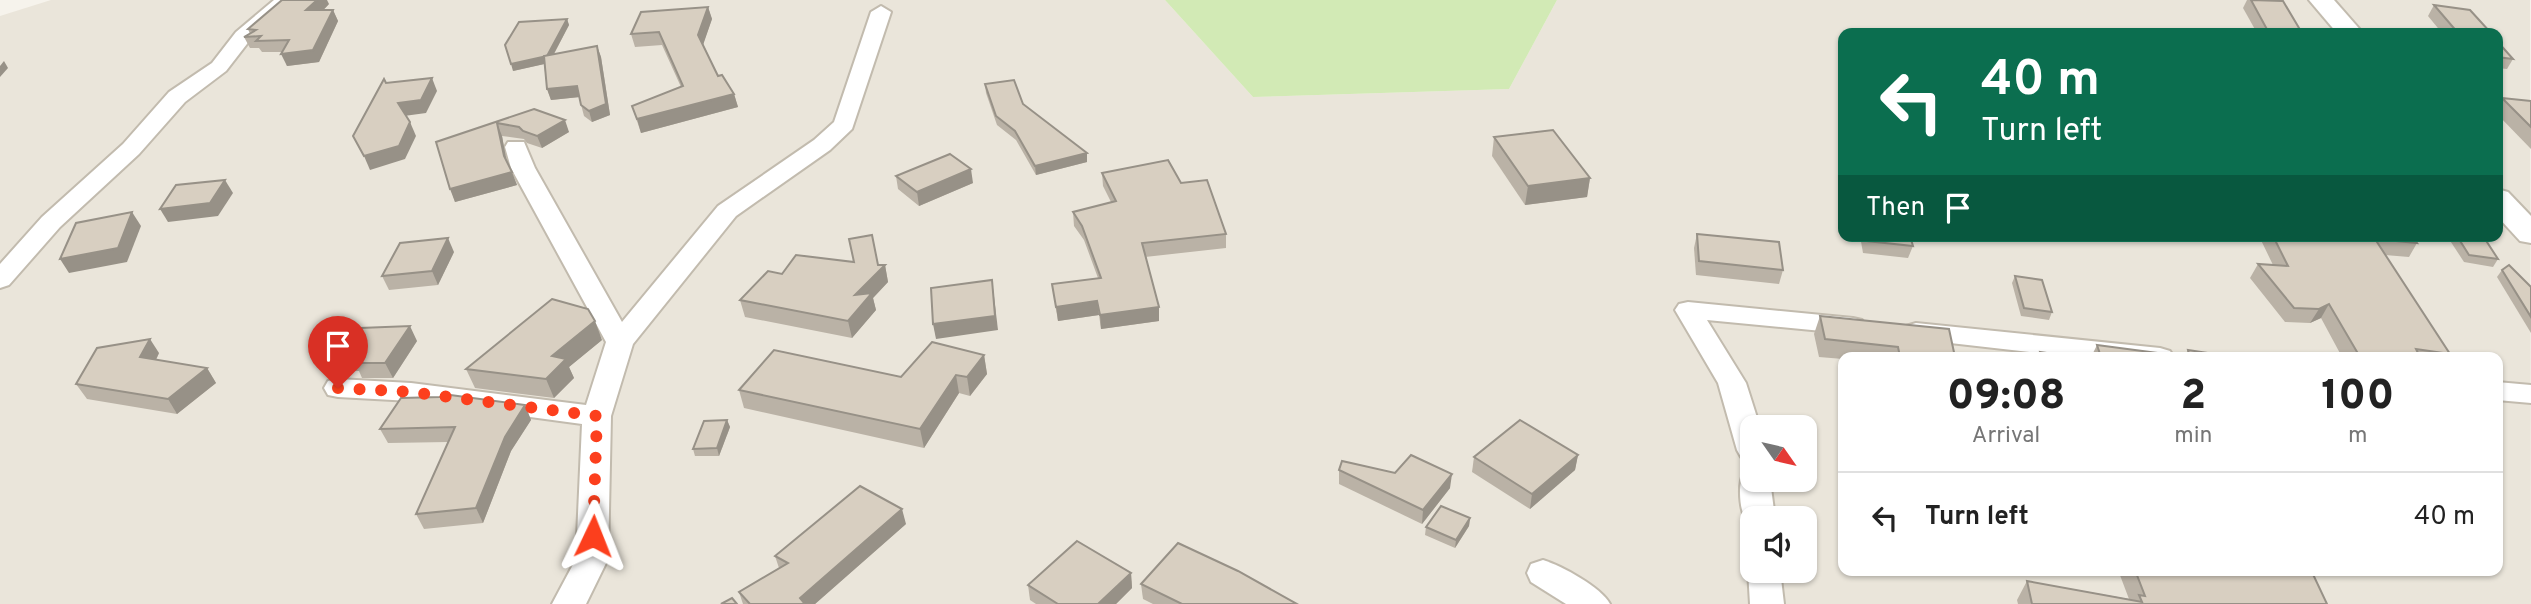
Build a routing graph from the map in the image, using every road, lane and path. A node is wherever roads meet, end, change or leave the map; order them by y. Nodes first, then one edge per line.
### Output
1 (286, 0) edge
2 (2321, 0) edge
3 (881, 12) dead end
4 (2346, 28) edge
5 (516, 147) dead end
6 (2503, 204) edge
7 (2531, 234) edge
8 (0, 280) edge
9 (620, 342) junction
10 (2110, 352) edge
11 (338, 388) dead end
12 (2503, 392) edge
13 (2531, 394) edge
14 (1741, 415) edge
15 (597, 416) junction
16 (1543, 573) dead end
17 (1765, 583) edge
18 (569, 604) edge
19 (1594, 604) edge
20 (1767, 604) edge

1 - 8 street
2 - 4 street
3 - 9 street
5 - 9 street
6 - 7 street
9 - 15 street
10 - 14 street
11 - 15 street
12 - 13 street
15 - 18 street
16 - 19 street
17 - 20 street

